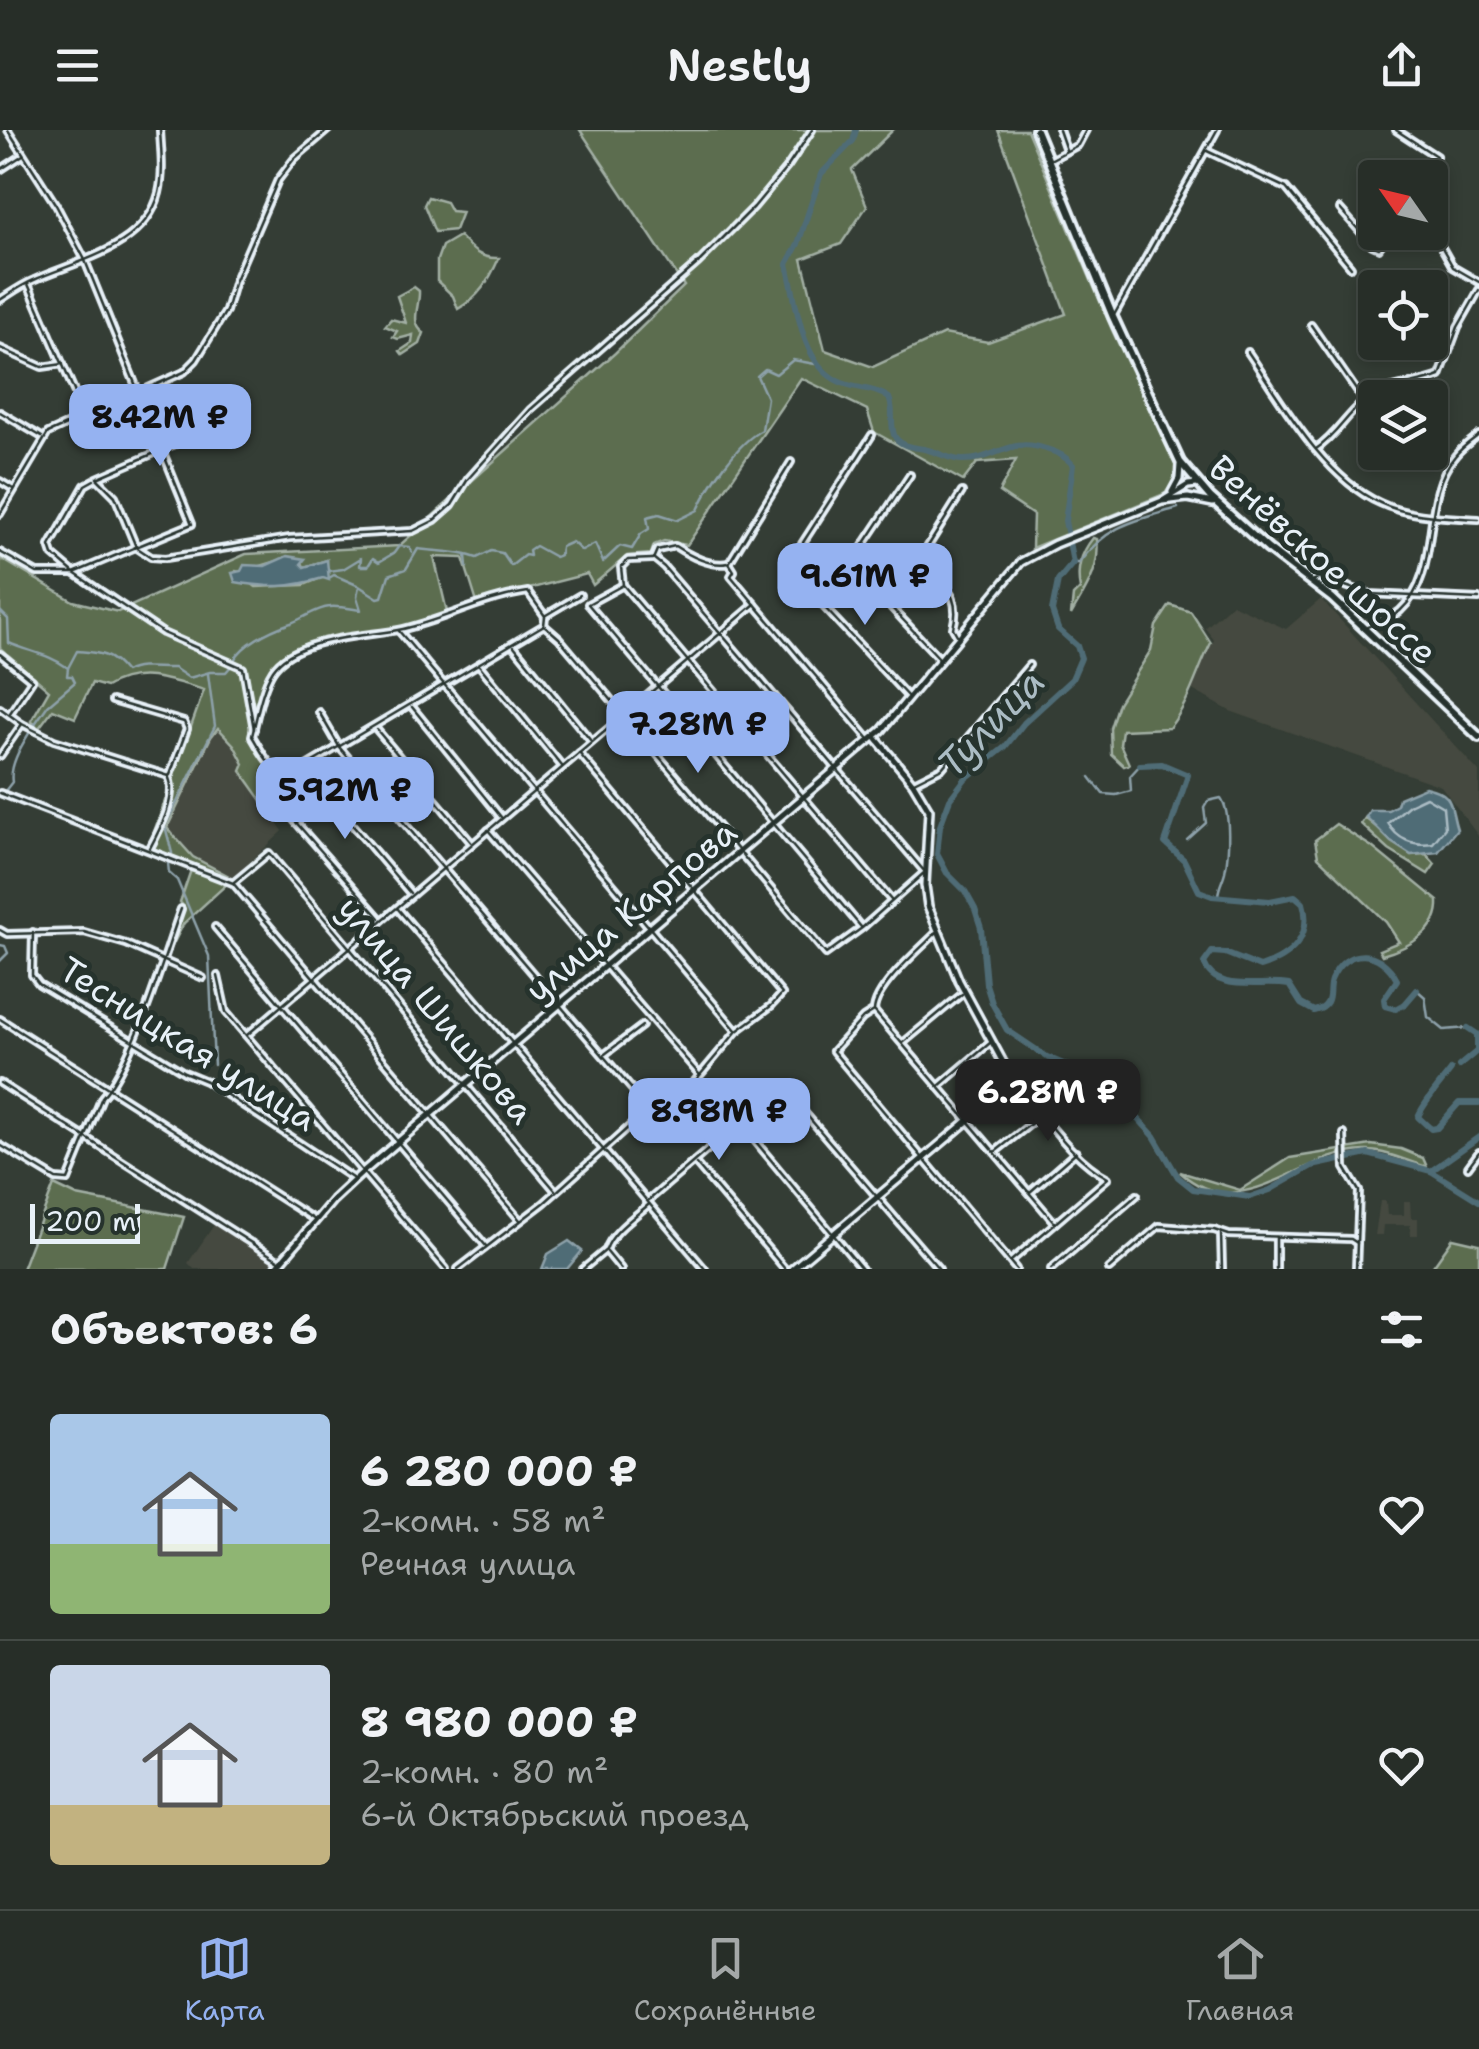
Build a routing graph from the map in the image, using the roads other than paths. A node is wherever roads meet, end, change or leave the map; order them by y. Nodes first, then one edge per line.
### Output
1 (8, 130) edge
2 (160, 130) edge
3 (328, 130) edge
4 (812, 130) edge
5 (1036, 130) edge
6 (1059, 130) edge
7 (1086, 130) edge
8 (1217, 130) edge
9 (1396, 130) edge
10 (1206, 150) junction
11 (1067, 151) junction
12 (24, 155) junction
13 (1434, 160) edge
14 (1048, 161) junction
15 (0, 170) edge
16 (1340, 208) dead end
17 (1358, 229) edge
18 (1443, 250) edge
19 (84, 258) junction
20 (1351, 267) dead end
21 (1479, 282) edge
22 (28, 283) junction
23 (1479, 290) edge
24 (0, 300) edge
25 (1113, 317) junction
26 (1311, 325) dead end
27 (0, 348) edge
28 (1248, 352) dead end
29 (63, 364) junction
30 (1430, 380) edge
31 (138, 393) junction
32 (1358, 395) edge
33 (1358, 408) edge
34 (0, 412) edge
35 (235, 415) dead end
36 (85, 416) junction
37 (872, 435) dead end
38 (1479, 435) edge
39 (44, 438) junction
40 (1315, 450) junction
41 (161, 451) junction
42 (790, 462) dead end
43 (1180, 462) junction
44 (910, 474) dead end
45 (97, 478) junction
46 (0, 481) edge
47 (1196, 484) junction
48 (14, 490) junction
49 (962, 492) dead end
50 (1168, 496) junction
51 (1188, 498) junction
52 (1162, 502) junction
53 (1224, 510) junction
54 (0, 514) edge
55 (1434, 517) junction
56 (1479, 519) edge
57 (136, 547) junction
58 (0, 552) edge
59 (654, 558) junction
60 (729, 563) junction
61 (74, 574) junction
62 (1311, 582) junction
63 (623, 585) junction
64 (580, 595) dead end
65 (1412, 596) junction
66 (1479, 599) edge
67 (756, 604) junction
68 (545, 616) junction
69 (544, 625) junction
70 (1364, 629) junction
71 (398, 630) junction
72 (718, 634) junction
73 (958, 636) junction
74 (513, 645) junction
75 (0, 654) edge
76 (940, 658) junction
77 (688, 660) junction
78 (479, 665) junction
79 (1029, 665) dead end
80 (443, 686) junction
81 (656, 686) junction
82 (908, 698) junction
83 (112, 701) dead end
84 (411, 705) junction
85 (0, 708) edge
86 (319, 712) dead end
87 (9, 714) junction
88 (624, 714) junction
89 (22, 724) junction
90 (375, 728) junction
91 (254, 729) junction
92 (1479, 737) edge
93 (872, 738) junction
94 (592, 742) junction
95 (340, 748) junction
96 (579, 753) junction
97 (0, 756) edge
98 (563, 767) junction
99 (304, 768) junction
100 (836, 769) junction
101 (169, 776) junction
102 (913, 782) junction
103 (534, 792) junction
104 (0, 793) edge
105 (804, 796) junction
106 (279, 797) dead end
107 (502, 818) junction
108 (772, 823) junction
109 (488, 830) junction
110 (472, 844) junction
111 (149, 851) junction
112 (740, 851) junction
113 (443, 866) junction
114 (925, 872) junction
115 (233, 883) junction
116 (694, 888) junction
117 (412, 895) junction
118 (892, 901) junction
119 (396, 908) junction
120 (180, 909) dead end
121 (381, 919) junction
122 (215, 927) dead end
123 (649, 928) junction
124 (862, 928) junction
125 (0, 930) edge
126 (938, 931) junction
127 (33, 932) junction
128 (349, 948) junction
129 (163, 959) junction
130 (605, 966) junction
131 (218, 976) dead end
132 (203, 978) dead end
133 (314, 978) junction
134 (964, 991) junction
135 (560, 1004) junction
136 (280, 1006) junction
137 (874, 1011) junction
138 (0, 1019) edge
139 (642, 1026) dead end
140 (737, 1031) junction
141 (247, 1035) junction
142 (134, 1038) junction
143 (992, 1042) junction
144 (513, 1044) junction
145 (902, 1044) junction
146 (604, 1055) junction
147 (700, 1075) junction
148 (1012, 1080) junction
149 (0, 1083) edge
150 (467, 1084) junction
151 (938, 1087) junction
152 (111, 1088) junction
153 (786, 1090) dead end
154 (767, 1100) dead end
155 (649, 1109) junction
156 (432, 1113) junction
157 (1043, 1114) junction
158 (967, 1122) junction
159 (740, 1124) junction
160 (1344, 1134) dead end
161 (86, 1136) junction
162 (398, 1142) junction
163 (0, 1145) edge
164 (604, 1151) junction
165 (1076, 1152) junction
166 (1479, 1152) edge
167 (994, 1153) junction
168 (924, 1158) junction
169 (695, 1163) junction
170 (1468, 1168) dead end
171 (364, 1171) junction
172 (354, 1180) junction
173 (555, 1190) junction
174 (1029, 1193) junction
175 (1137, 1195) dead end
176 (878, 1196) junction
177 (648, 1202) junction
178 (315, 1220) junction
179 (520, 1220) junction
180 (1055, 1224) junction
181 (1222, 1232) junction
182 (834, 1234) junction
183 (1276, 1236) junction
184 (1357, 1243) junction
185 (487, 1247) junction
186 (606, 1250) junction
187 (281, 1262) junction
188 (1010, 1262) junction
189 (275, 1269) edge
190 (446, 1269) edge
191 (458, 1269) edge
192 (583, 1269) edge
193 (621, 1269) edge
194 (705, 1269) edge
195 (788, 1269) edge
196 (862, 1269) edge
197 (939, 1269) edge
198 (1016, 1269) edge
199 (1051, 1269) edge
200 (1109, 1269) edge
201 (1222, 1269) edge
202 (1276, 1269) edge
203 (1356, 1269) edge

1 - 12 street
2 - 19 street
3 - 31 street
4 - 57 street
5 - 14 main road, Венёвское шоссе
6 - 11 street
7 - 11 street
8 - 10 street
9 - 13 street
10 - 20 street
10 - 25 street
11 - 14 street
12 - 15 street
12 - 19 street
14 - 25 main road, Венёвское шоссе
16 - 17 street
18 - 21 street
19 - 22 street
19 - 31 street
22 - 24 street
22 - 29 street
23 - 30 street
25 - 43 main road, Венёвское шоссе
26 - 32 street
27 - 29 street
28 - 40 street
29 - 36 street
31 - 36 street
31 - 41 street
33 - 40 street
34 - 39 street
35 - 41 street
36 - 39 street
37 - 82 street
38 - 55 street
39 - 48 street
40 - 55 street
41 - 45 street
41 - 57 street
42 - 60 street
43 - 47 main road, Венёвское шоссе
43 - 50 main road
44 - 76 street
45 - 57 street
45 - 61 street
46 - 48 street
47 - 50 main road
47 - 51 main road
47 - 53 main road, Венёвское шоссе
48 - 54 street
49 - 73 street
50 - 52 main road
51 - 52 main road
51 - 53 main road
52 - 73 main road, улица Карпова
53 - 62 main road, Венёвское шоссе
55 - 56 street
55 - 65 street
57 - 61 street
58 - 61 street
59 - 60 street
59 - 63 street
59 - 72 street
60 - 67 street
61 - 91 street
62 - 65 street
62 - 70 main road, Венёвское шоссе
63 - 77 street
63 - 81 street
64 - 68 street
65 - 66 street
65 - 70 street
67 - 72 street
67 - 93 street
68 - 69 street
68 - 71 street
69 - 74 street
69 - 88 street
70 - 92 main road, Венёвское шоссе
71 - 80 street
71 - 91 street
72 - 77 street
72 - 100 street
73 - 76 main road, улица Карпова
74 - 78 street
74 - 94 street
75 - 87 street
76 - 82 main road, улица Карпова
77 - 81 street
77 - 105 street
78 - 80 street
78 - 98 street
79 - 102 street
80 - 84 street
80 - 103 street
81 - 88 street
81 - 108 street
82 - 93 main road, улица Карпова
83 - 101 street
84 - 90 street
84 - 107 street
85 - 87 street
86 - 95 street
87 - 89 street
88 - 94 street
88 - 112 street
89 - 97 street
89 - 101 street
90 - 95 street
90 - 110 street
91 - 99 street
93 - 100 main road, улица Карпова
93 - 102 main road
94 - 96 street
95 - 99 street
95 - 113 street
96 - 98 street
96 - 116 street
98 - 103 street
99 - 117 street
100 - 105 main road, улица Карпова
100 - 114 street
101 - 111 street
102 - 114 main road
103 - 107 street
103 - 123 street
104 - 111 street
105 - 108 main road, улица Карпова
105 - 118 street
106 - 121 street
107 - 109 street
108 - 112 main road, улица Карпова
108 - 124 street
109 - 110 street
109 - 130 street
110 - 113 street
111 - 115 street
112 - 116 main road, улица Карпова
112 - 124 street
113 - 117 street
113 - 135 street
114 - 118 street
114 - 126 main road
115 - 128 street, улица Шишкова
115 - 133 street
116 - 123 main road, улица Карпова
116 - 140 street
117 - 119 street
118 - 124 street
119 - 121 street
119 - 144 street
120 - 129 street
121 - 128 street
122 - 136 street
123 - 130 main road, улица Карпова
123 - 140 street
125 - 127 street
126 - 134 main road
126 - 137 street
127 - 129 street
127 - 142 street, Тесницкая улица
128 - 133 street
128 - 150 street, улица Шишкова
129 - 132 street
129 - 142 street
130 - 135 main road, улица Карпова
130 - 147 street
131 - 141 street
133 - 136 street
133 - 156 street
134 - 143 main road
134 - 145 street
135 - 144 main road, улица Карпова
135 - 146 street
136 - 141 street
136 - 162 street
137 - 145 street
137 - 168 street
138 - 152 street
139 - 146 street
140 - 147 street
141 - 171 street
142 - 152 street
142 - 172 street, Тесницкая улица
143 - 148 main road
143 - 151 street
144 - 150 main road, улица Карпова
144 - 164 street
145 - 151 street
146 - 155 street
147 - 155 street
148 - 157 street
148 - 158 main road
149 - 161 street
150 - 156 main road, улица Карпова
150 - 173 street, улица Шишкова
151 - 158 street
152 - 161 street
152 - 178 street
153 - 176 street
154 - 159 street
155 - 164 street
156 - 162 main road, улица Карпова
156 - 179 street
157 - 165 street
157 - 167 street
158 - 167 street
158 - 168 main road
159 - 169 street
159 - 182 street
160 - 184 street
161 - 163 street
161 - 187 street
162 - 171 main road, улица Карпова
162 - 185 street
164 - 173 street
164 - 177 street
165 - 174 street
165 - 180 street
166 - 170 street
167 - 174 street
168 - 176 main road
168 - 188 street
169 - 177 street
169 - 195 street
171 - 172 main road, улица Карпова
171 - 190 street
172 - 178 main road, улица Карпова
173 - 179 street
174 - 180 street
175 - 199 street
176 - 182 main road
176 - 197 street
177 - 186 street
177 - 194 street
178 - 187 main road, улица Карпова
179 - 185 street
180 - 188 street
181 - 183 street
181 - 200 street
181 - 201 street
182 - 195 main road
182 - 196 street
183 - 184 street
183 - 202 street
184 - 203 street
185 - 191 street
186 - 192 street
186 - 193 street
187 - 189 main road, улица Карпова
188 - 198 street

